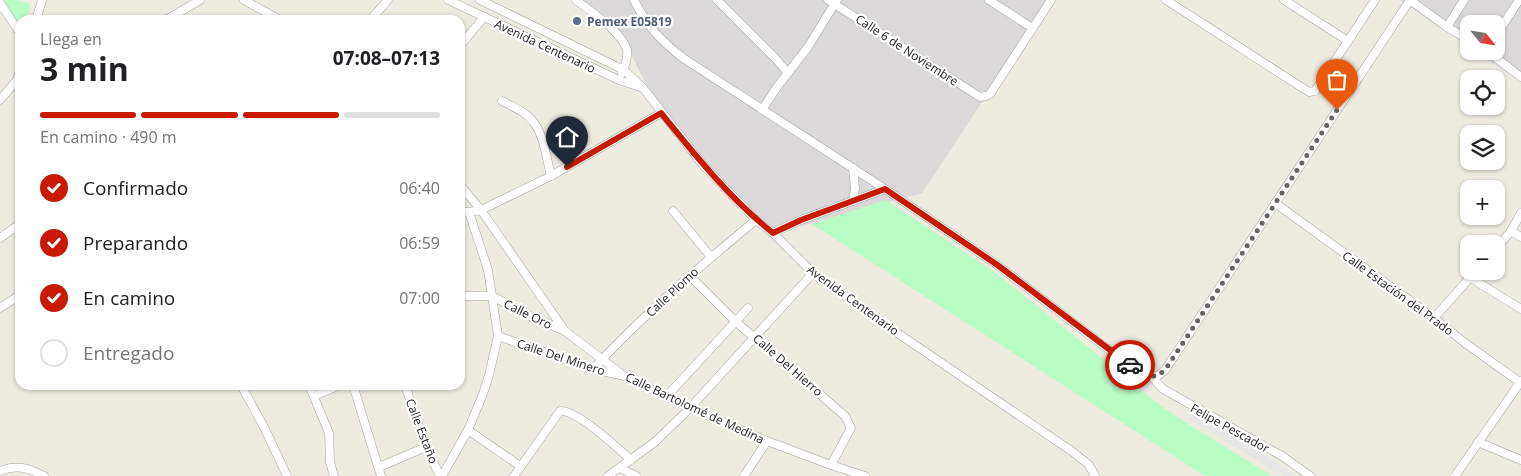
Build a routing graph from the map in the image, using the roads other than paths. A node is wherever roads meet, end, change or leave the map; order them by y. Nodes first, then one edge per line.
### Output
1 (42, 0) edge
2 (200, 0) edge
3 (244, 0) edge
4 (388, 0) edge
5 (448, 0) edge
6 (469, 0) edge
7 (480, 0) edge
8 (576, 0) edge
9 (634, 0) edge
10 (717, 0) edge
11 (989, 0) edge
12 (1052, 0) edge
13 (1166, 0) edge
14 (1284, 0) edge
15 (1375, 0) edge
16 (1410, 0) edge
17 (1464, 0) edge
18 (1519, 0) edge
19 (834, 1) edge
20 (0, 3) edge
21 (464, 7) junction
22 (38, 15) edge
23 (174, 15) edge
24 (271, 15) edge
25 (374, 15) edge
26 (484, 17) junction
27 (1505, 22) edge
28 (15, 26) edge
29 (1447, 27) junction
30 (1032, 28) junction
31 (543, 30) junction
32 (1460, 35) edge
33 (465, 40) edge
34 (538, 41) junction
35 (1348, 41) junction
36 (1501, 60) edge
37 (606, 61) junction
38 (624, 70) junction
39 (601, 72) junction
40 (1519, 72) edge
41 (788, 73) junction
42 (619, 80) junction
43 (15, 84) edge
44 (643, 88) junction
45 (0, 100) edge
46 (502, 101) dead end
47 (762, 110) junction
48 (661, 113) junction
49 (853, 168) junction
50 (551, 176) junction
51 (885, 189) junction
52 (465, 191) edge
53 (853, 201) junction
54 (1275, 203) junction
55 (481, 210) junction
56 (673, 211) dead end
57 (465, 212) edge
58 (469, 212) junction
59 (1521, 213) edge
60 (756, 220) junction
61 (15, 228) edge
62 (1511, 232) junction
63 (773, 233) junction
64 (1521, 237) edge
65 (0, 238) edge
66 (1505, 239) edge
67 (711, 257) junction
68 (813, 273) junction
69 (690, 276) junction
70 (1469, 280) edge
71 (1482, 280) edge
72 (465, 296) edge
73 (492, 296) junction
74 (15, 298) edge
75 (0, 308) edge
76 (748, 308) dead end
77 (1521, 309) edge
78 (1434, 318) junction
79 (735, 321) junction
80 (565, 331) junction
81 (498, 336) junction
82 (755, 337) junction
83 (601, 360) junction
84 (593, 369) junction
85 (624, 376) junction
86 (1152, 377) junction
87 (1521, 382) edge
88 (244, 390) edge
89 (311, 390) edge
90 (328, 390) edge
91 (355, 390) edge
92 (407, 390) edge
93 (314, 396) junction
94 (666, 397) junction
95 (690, 408) junction
96 (468, 430) junction
97 (767, 441) junction
98 (1478, 442) junction
99 (426, 447) junction
100 (631, 460) junction
101 (1521, 460) edge
102 (520, 466) junction
103 (831, 466) junction
104 (378, 467) junction
105 (620, 468) junction
106 (0, 471) edge
107 (44, 476) edge
108 (287, 476) edge
109 (334, 476) edge
110 (382, 476) edge
111 (441, 476) edge
112 (514, 476) edge
113 (608, 476) edge
114 (636, 476) edge
115 (744, 476) edge
116 (865, 476) edge
117 (1095, 476) edge
118 (1310, 476) edge
119 (1456, 476) edge

1 - 22 street
2 - 23 street
3 - 24 street
4 - 25 street
5 - 21 street, Avenida Centenario
6 - 21 street
7 - 31 street, Avenida Centenario
8 - 38 street
9 - 47 street
10 - 41 street
11 - 30 street
12 - 30 street
13 - 35 street
14 - 35 street
15 - 35 street
16 - 29 street
16 - 54 street
17 - 29 street
18 - 27 street
19 - 30 street, Calle 6 de Noviembre
19 - 41 street
20 - 28 street
21 - 26 street, Avenida Centenario
26 - 33 street
26 - 34 street, Avenida Centenario
29 - 32 street
31 - 34 street
31 - 37 street, Avenida Centenario
34 - 39 street, Avenida Centenario
36 - 40 street
37 - 38 street, Avenida Centenario
37 - 39 street
38 - 42 street
38 - 44 street, Avenida Centenario
39 - 42 street, Avenida Centenario
41 - 47 street
42 - 44 street, Avenida Centenario
43 - 45 street
44 - 48 street, Avenida Centenario
46 - 50 street
47 - 49 street
48 - 50 street
48 - 60 street, Avenida Centenario
49 - 51 street
49 - 53 street
50 - 55 street
51 - 53 street
51 - 86 street
52 - 55 street, Calle Bartolomé de Medina
53 - 63 street
54 - 78 street, Calle Estación del Prado
54 - 86 street
55 - 58 street
55 - 80 street, Calle Bartolomé de Medina
56 - 67 street
57 - 58 street
58 - 73 street
59 - 62 street
60 - 63 street, Avenida Centenario
60 - 67 street, Calle Plomo
61 - 65 street
62 - 64 street
62 - 66 street
63 - 68 street, Avenida Centenario
67 - 69 street, Calle Plomo
68 - 82 street
68 - 117 street, Avenida Centenario
69 - 79 street, Calle Del Hierro
69 - 83 street, Calle Plomo
70 - 78 street
71 - 77 street
72 - 73 street, Calle Oro
73 - 80 street, Calle Oro
73 - 81 street
74 - 75 street
76 - 79 street
78 - 87 street, Calle Estación del Prado
79 - 82 street, Calle Del Hierro
79 - 94 street
80 - 83 street, Calle Bartolomé de Medina
81 - 84 street, Calle Del Minero
81 - 96 street
82 - 95 street
82 - 103 street, Calle Del Hierro
83 - 84 street, Calle Plomo
83 - 85 street, Calle Bartolomé de Medina
84 - 85 street, Calle Del Minero
85 - 94 street, Calle Bartolomé de Medina
86 - 118 street, Felipe Pescador
87 - 98 street
88 - 108 street
89 - 93 street
90 - 93 street
91 - 104 street
92 - 99 street, Calle Estaño
93 - 109 street
94 - 95 street, Calle Bartolomé de Medina
95 - 97 street, Calle Bartolomé de Medina
95 - 100 street
96 - 102 street
96 - 111 street
97 - 103 street, Calle Bartolomé de Medina
97 - 115 street
98 - 101 street
98 - 119 street
99 - 104 street
99 - 111 street, Calle Estaño
100 - 102 street
100 - 105 street
102 - 112 street
103 - 116 street, Calle Bartolomé de Medina
104 - 110 street
105 - 113 street
105 - 114 street
106 - 107 street

